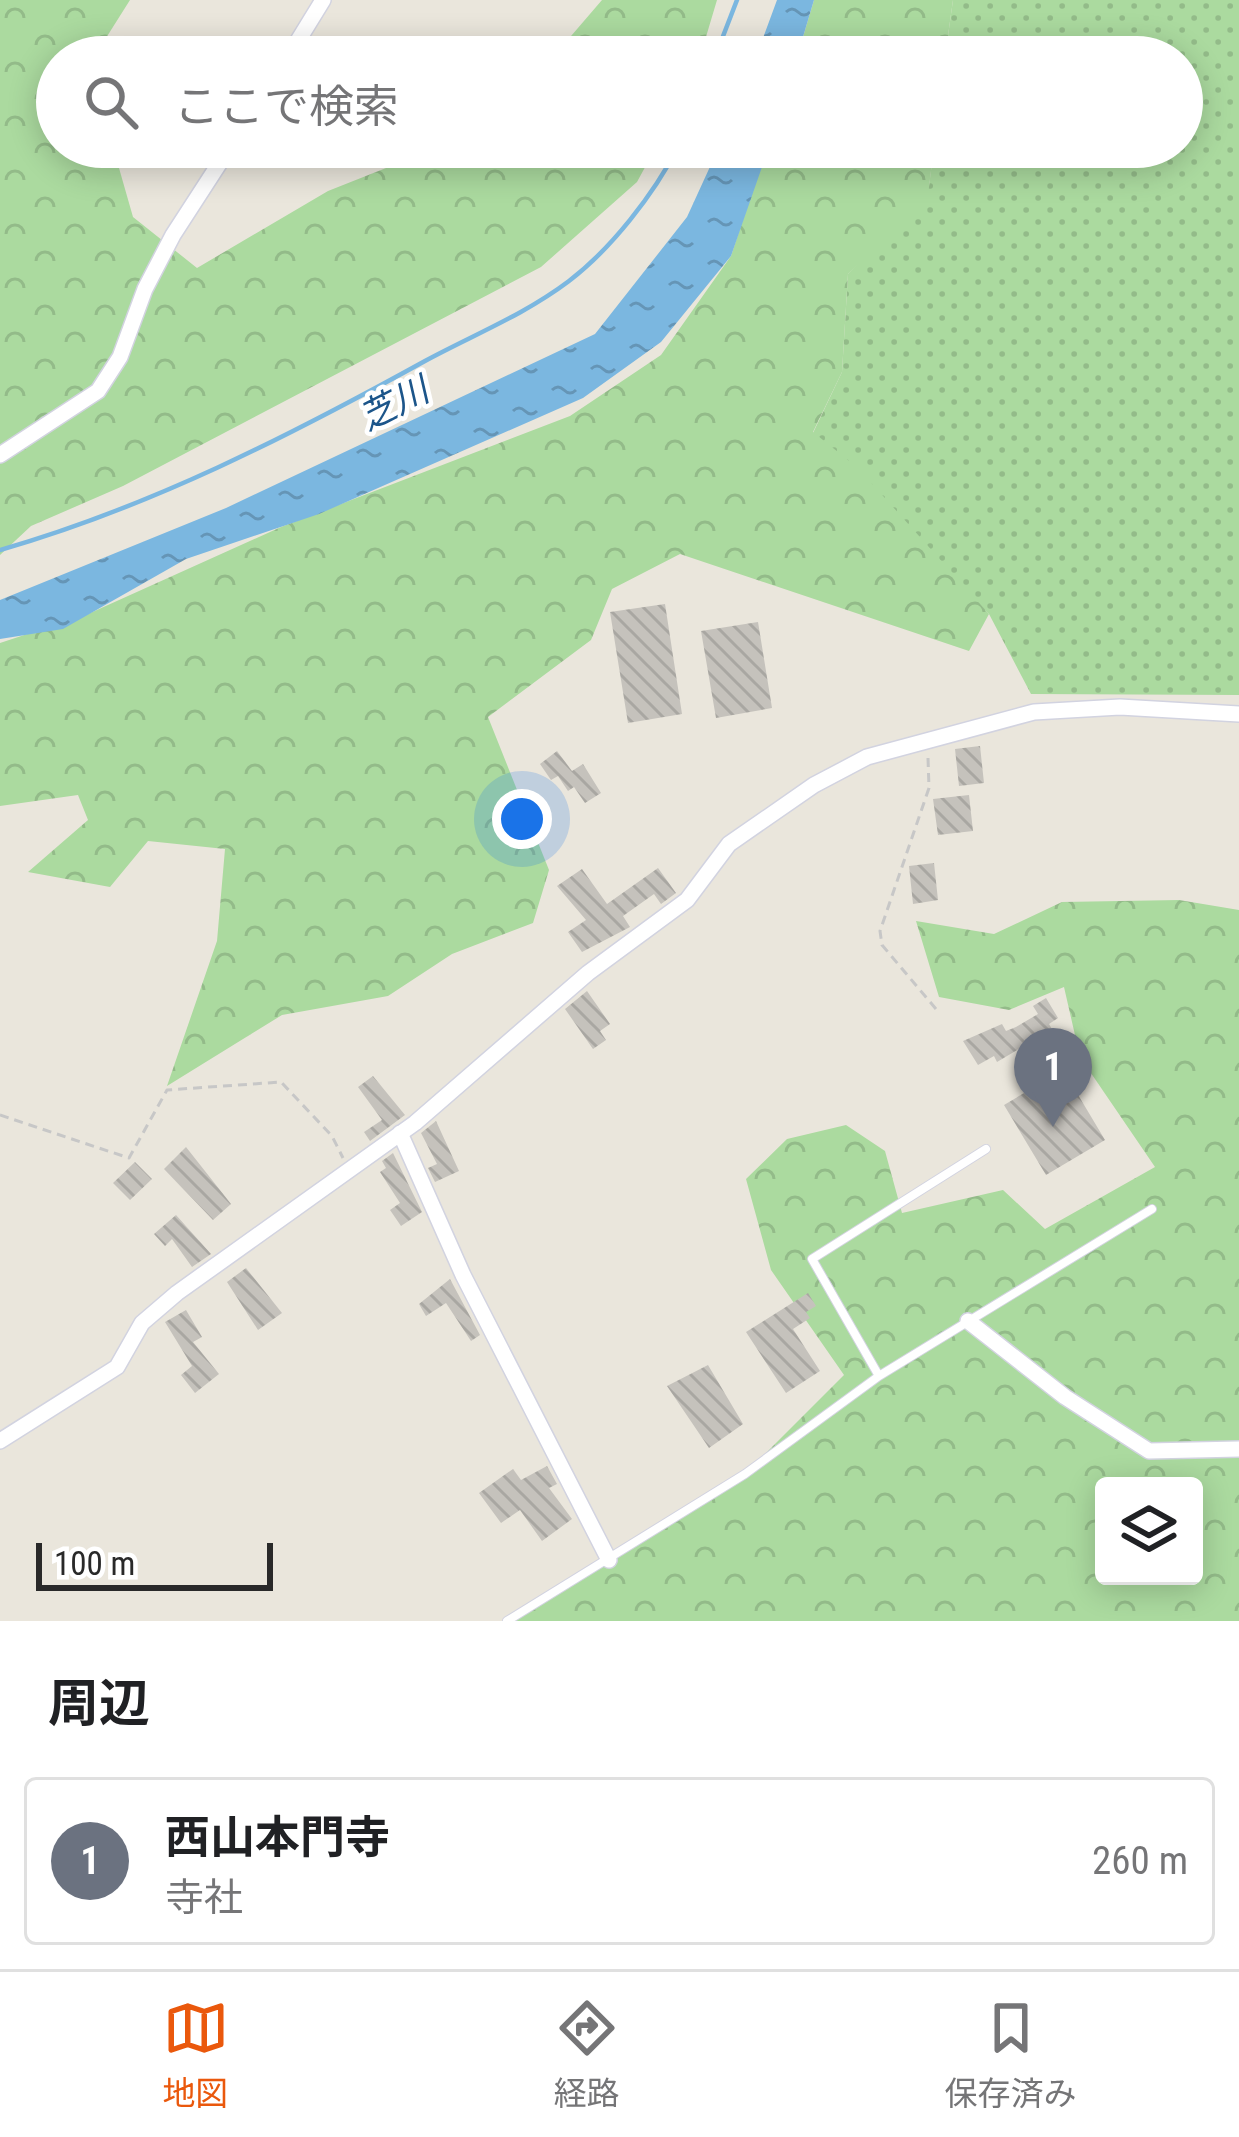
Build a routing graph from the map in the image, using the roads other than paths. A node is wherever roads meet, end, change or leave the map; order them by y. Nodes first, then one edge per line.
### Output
1 (323, 0) edge
2 (301, 36) edge
3 (216, 168) edge
4 (0, 454) edge
5 (1239, 714) edge
6 (400, 1133) junction
7 (986, 1149) dead end
8 (1152, 1209) dead end
9 (968, 1321) junction
10 (879, 1376) junction
11 (0, 1441) edge
12 (1239, 1449) edge
13 (608, 1559) junction
14 (507, 1621) edge

1 - 2 street
3 - 4 street
5 - 6 street
6 - 11 street
6 - 13 street
7 - 10 lane
8 - 9 lane
9 - 10 lane
9 - 12 street
10 - 13 lane
13 - 14 lane

